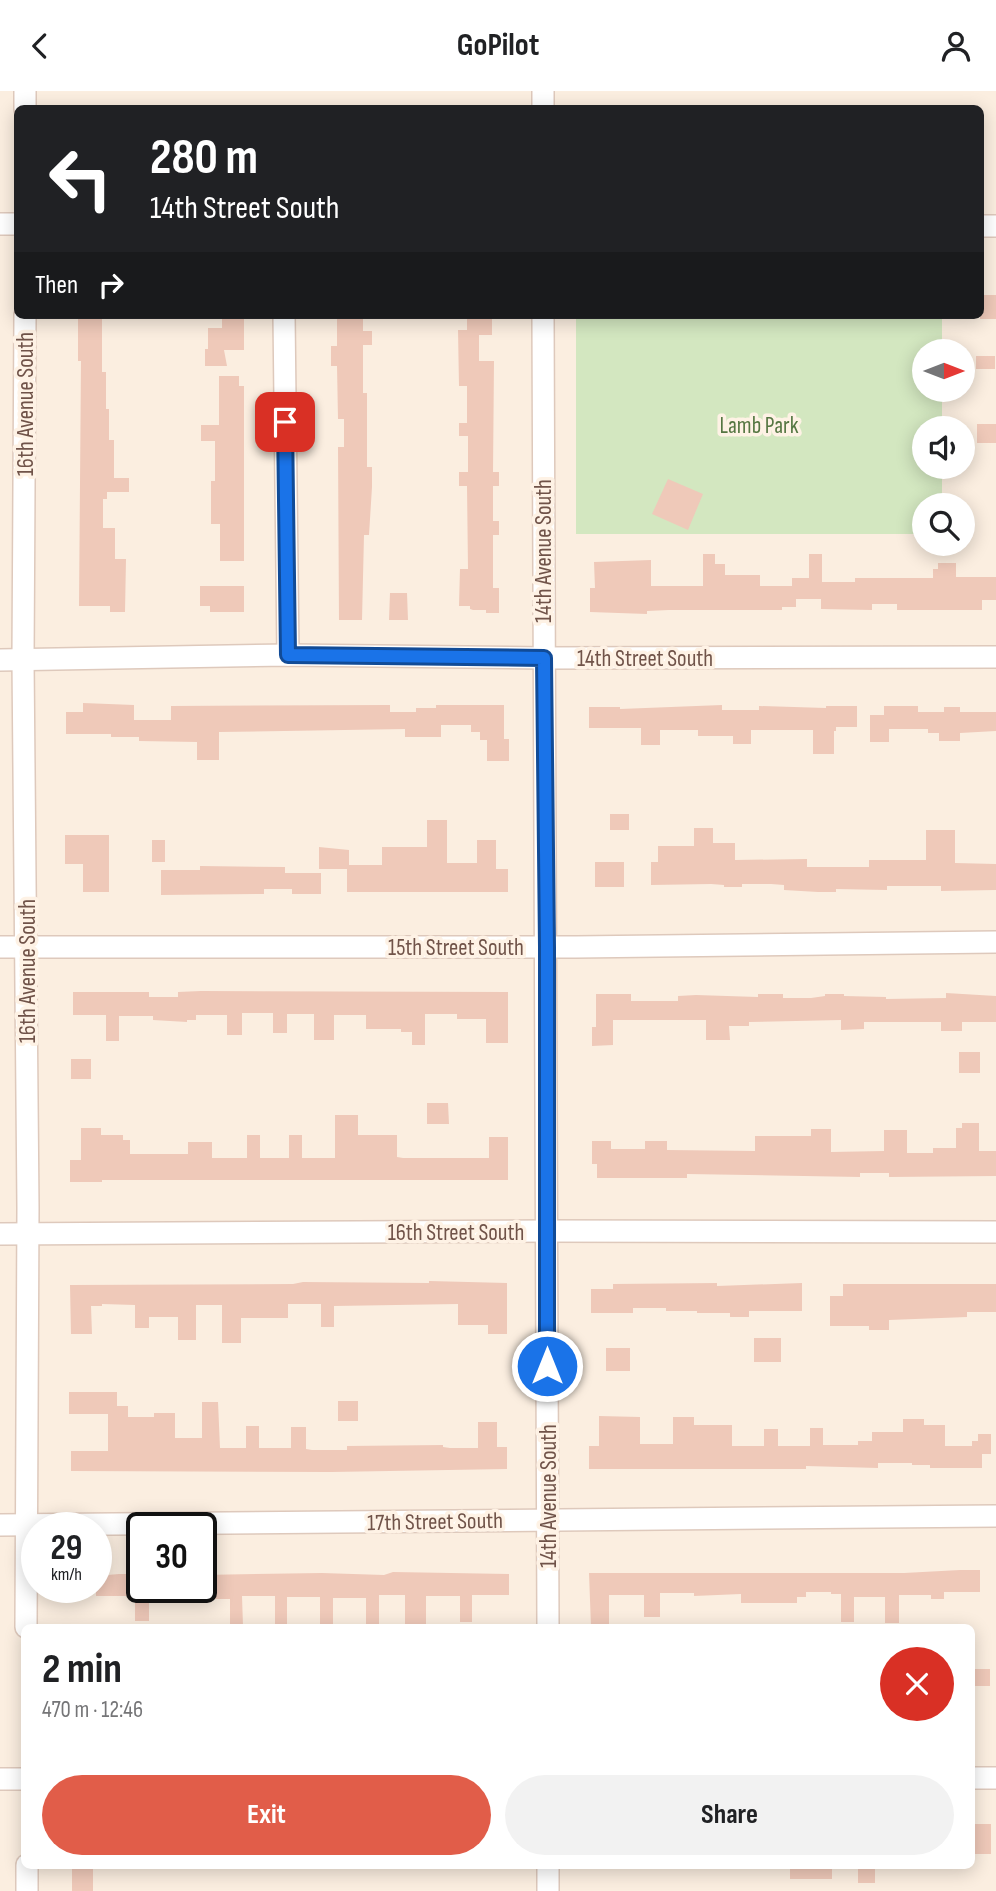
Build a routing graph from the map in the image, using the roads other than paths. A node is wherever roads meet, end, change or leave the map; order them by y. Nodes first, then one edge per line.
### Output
1 (25, 319) edge
2 (284, 319) edge
3 (544, 319) edge
4 (288, 655) junction
5 (996, 657) edge
6 (544, 658) junction
7 (0, 660) edge
8 (23, 660) junction
9 (996, 942) edge
10 (0, 947) edge
11 (27, 947) junction
12 (547, 947) junction
13 (546, 1231) junction
14 (996, 1232) edge
15 (0, 1234) edge
16 (28, 1234) junction
17 (27, 1512) edge
18 (996, 1516) edge
19 (548, 1520) junction
20 (112, 1524) edge
21 (0, 1525) edge
22 (21, 1525) edge
23 (26, 1603) edge
24 (26, 1624) edge
25 (548, 1624) edge
26 (975, 1777) edge
27 (996, 1778) edge
28 (0, 1779) edge
29 (21, 1779) edge
30 (27, 1869) edge
31 (548, 1869) edge
32 (27, 1891) edge
33 (548, 1891) edge

1 - 8 street, 16th Avenue South
2 - 4 street
3 - 6 street, 14th Avenue South
4 - 6 street, 14th Street South
4 - 8 street, 14th Street South
5 - 6 street, 14th Street South
6 - 12 street, 14th Avenue South
7 - 8 street, 14th Street South
8 - 11 street, 16th Avenue South
9 - 12 street, 15th Street South
10 - 11 street, 15th Street South
11 - 12 street, 15th Street South
11 - 16 street, 16th Avenue South
12 - 13 street, 14th Avenue South
13 - 14 street, 16th Street South
13 - 16 street, 16th Street South
13 - 19 street, 14th Avenue South
15 - 16 street, 16th Street South
16 - 17 street, 16th Avenue South
18 - 19 street, 17th Street South
19 - 20 street, 17th Street South
19 - 25 street, 14th Avenue South
21 - 22 street, 17th Street South
23 - 24 street, 16th Avenue South
26 - 27 street
28 - 29 street
30 - 32 street
31 - 33 street

